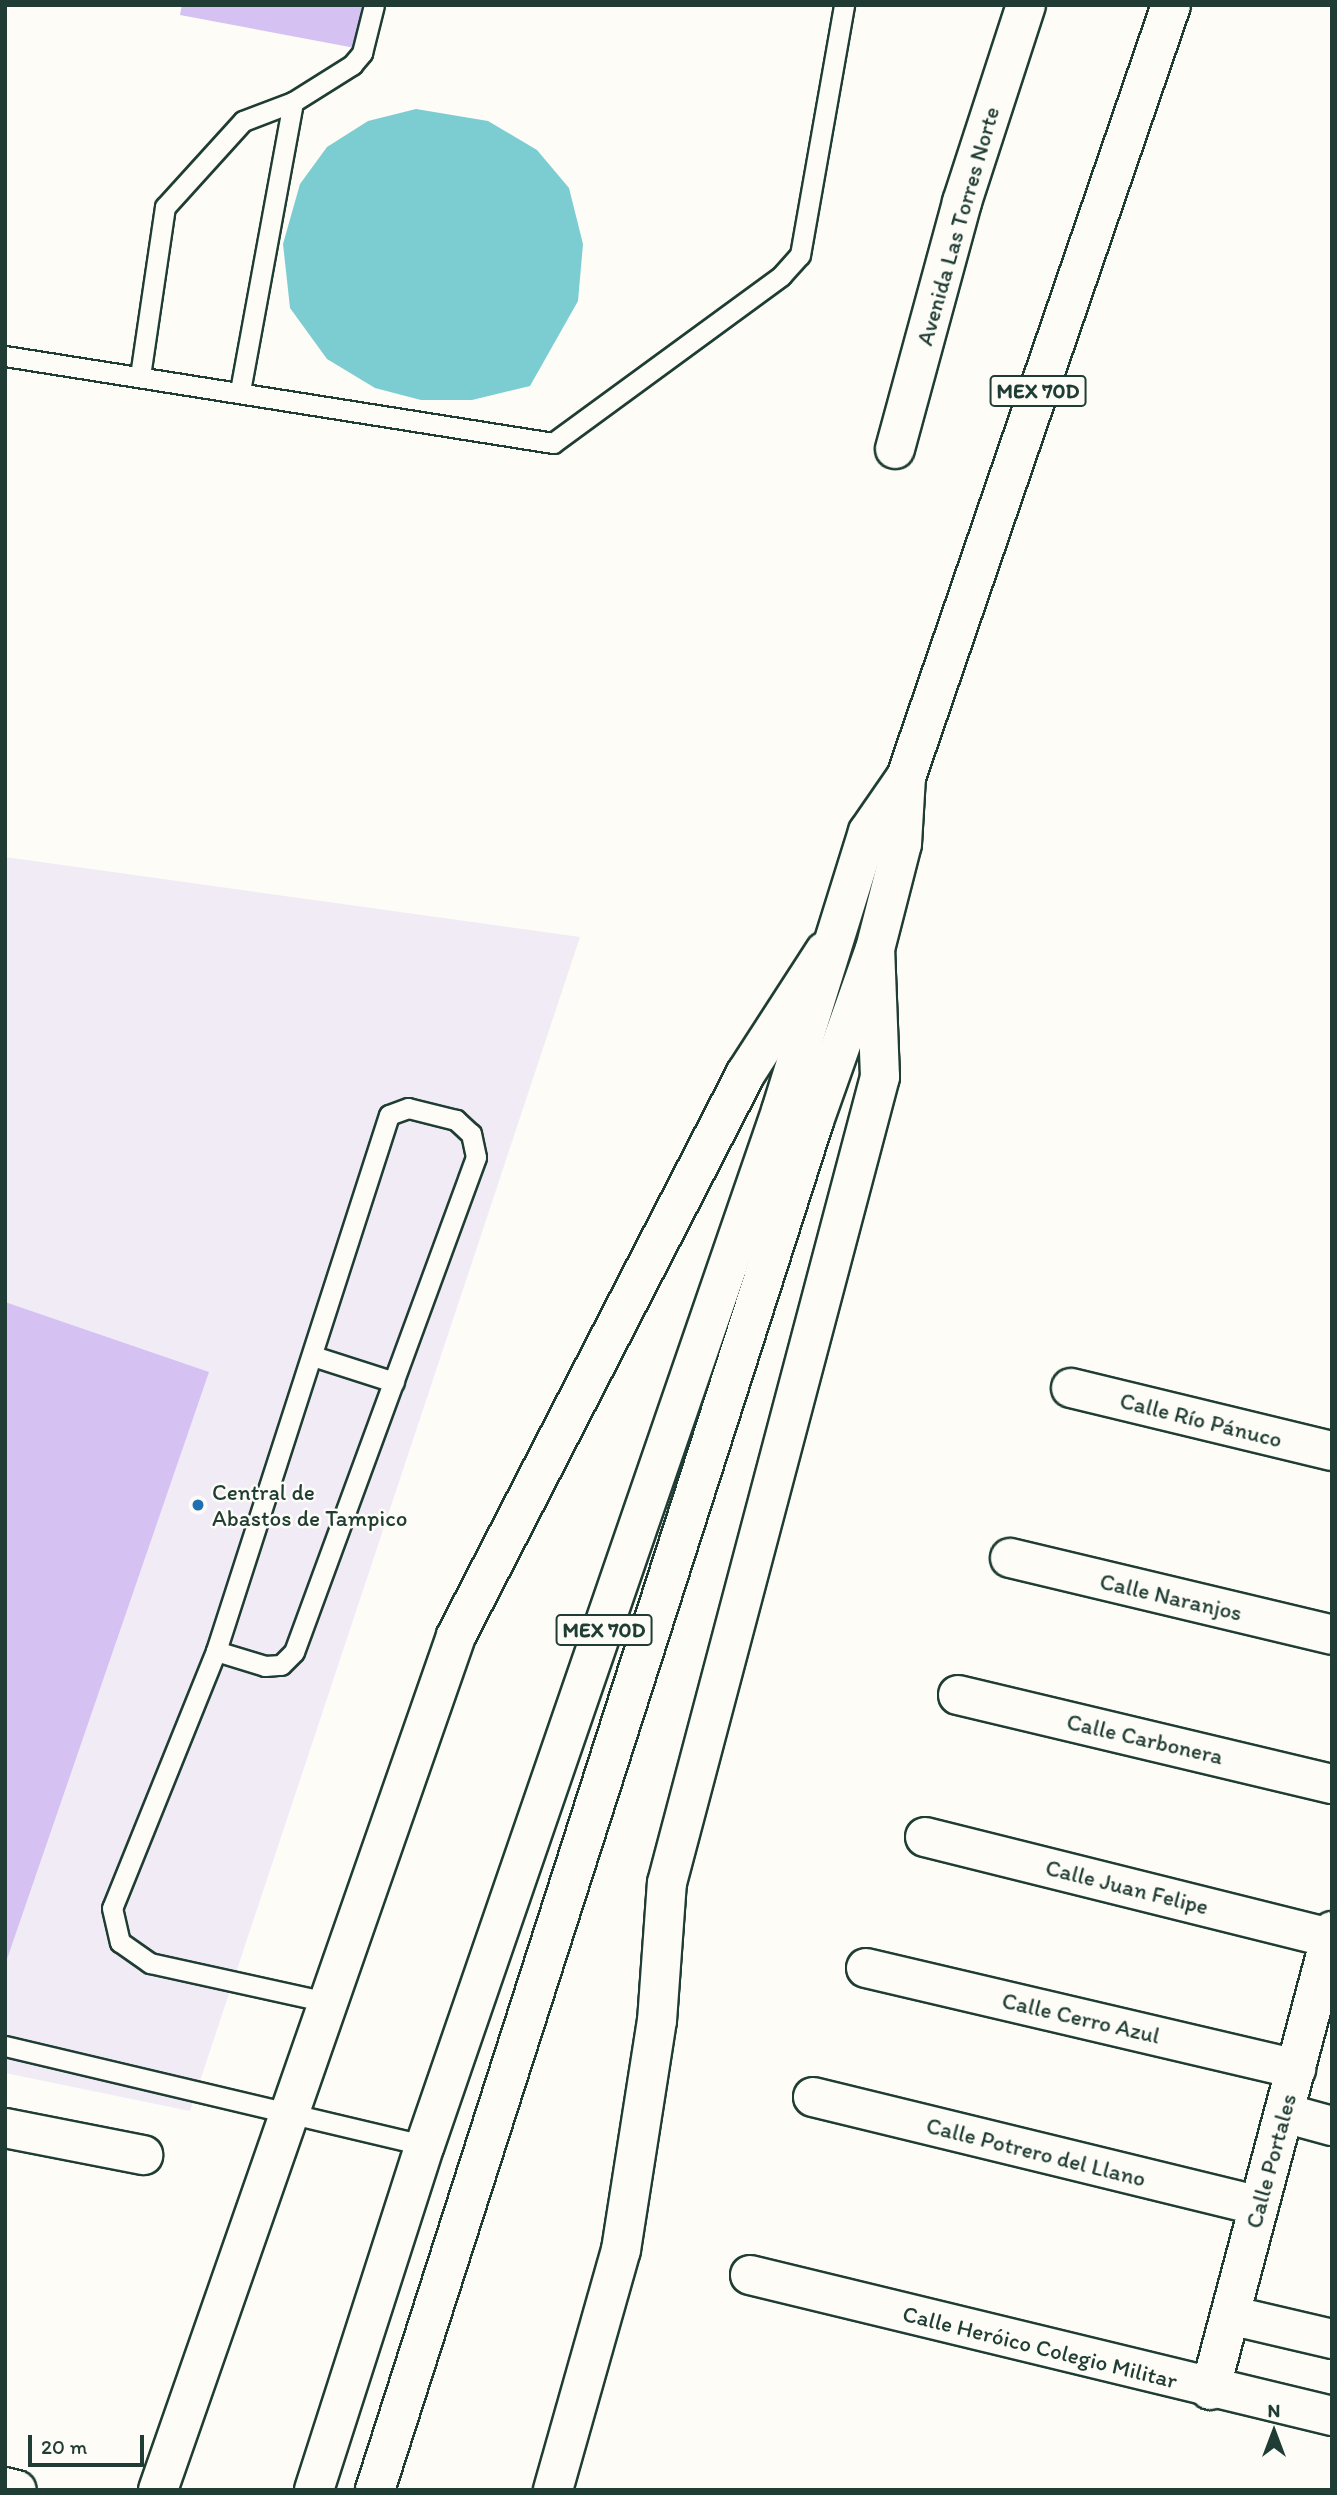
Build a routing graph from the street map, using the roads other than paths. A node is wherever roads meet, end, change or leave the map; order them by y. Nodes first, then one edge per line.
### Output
1 (374, 5) edge
2 (844, 5) edge
3 (1026, 5) edge
4 (1171, 5) edge
5 (293, 102) junction
6 (5, 356) edge
7 (140, 376) junction
8 (240, 391) junction
9 (895, 449) dead end
10 (906, 777) junction
11 (834, 937) junction
12 (875, 949) junction
13 (313, 1356) junction
14 (394, 1382) junction
15 (1070, 1388) dead end
16 (1332, 1451) edge
17 (1010, 1558) dead end
18 (1332, 1635) edge
19 (216, 1651) junction
20 (958, 1695) dead end
21 (1332, 1784) edge
22 (925, 1837) dead end
23 (1331, 1934) edge
24 (866, 1968) dead end
25 (327, 2002) junction
26 (5, 2046) edge
27 (1296, 2069) junction
28 (813, 2097) dead end
29 (1284, 2113) junction
30 (288, 2114) junction
31 (1332, 2126) edge
32 (5, 2128) edge
33 (425, 2145) junction
34 (143, 2155) dead end
35 (1259, 2206) junction
36 (750, 2275) dead end
37 (1230, 2315) junction
38 (1332, 2339) edge
39 (1210, 2390) junction
40 (1332, 2417) edge
41 (5, 2487) edge
42 (17, 2490) edge
43 (158, 2490) edge
44 (314, 2490) edge
45 (375, 2490) edge
46 (553, 2490) edge

1 - 5 lane
2 - 8 lane
3 - 9 main road, Avenida Las Torres Norte
4 - 10 main road, MEX 70D
5 - 7 lane
5 - 8 lane
6 - 7 lane
7 - 8 lane
10 - 11 main road, MEX 70D
10 - 12 main road, MEX 70D
11 - 25 main road
11 - 33 main road, MEX 70D
12 - 45 main road, MEX 70D
12 - 46 main road
13 - 14 lane
13 - 14 lane
13 - 19 lane
14 - 19 lane
15 - 16 main road, Calle Río Pánuco
17 - 18 main road, Calle Naranjos
19 - 25 lane
20 - 21 main road, Calle Carbonera
22 - 23 main road, Calle Juan Felipe
23 - 27 main road, Calle Portales
24 - 27 main road, Calle Cerro Azul
25 - 30 main road
26 - 30 lane
27 - 29 main road, Calle Portales
28 - 35 main road, Calle Potrero del Llano
29 - 31 main road
29 - 35 main road, Calle Portales
30 - 33 lane
30 - 43 main road
32 - 34 main road
33 - 44 main road, MEX 70D
35 - 37 main road, Calle Portales
36 - 39 main road, Calle Heróico Colegio Militar
37 - 38 main road
37 - 39 main road, Calle Portales
39 - 40 main road, Calle Heróico Colegio Militar
41 - 42 main road

